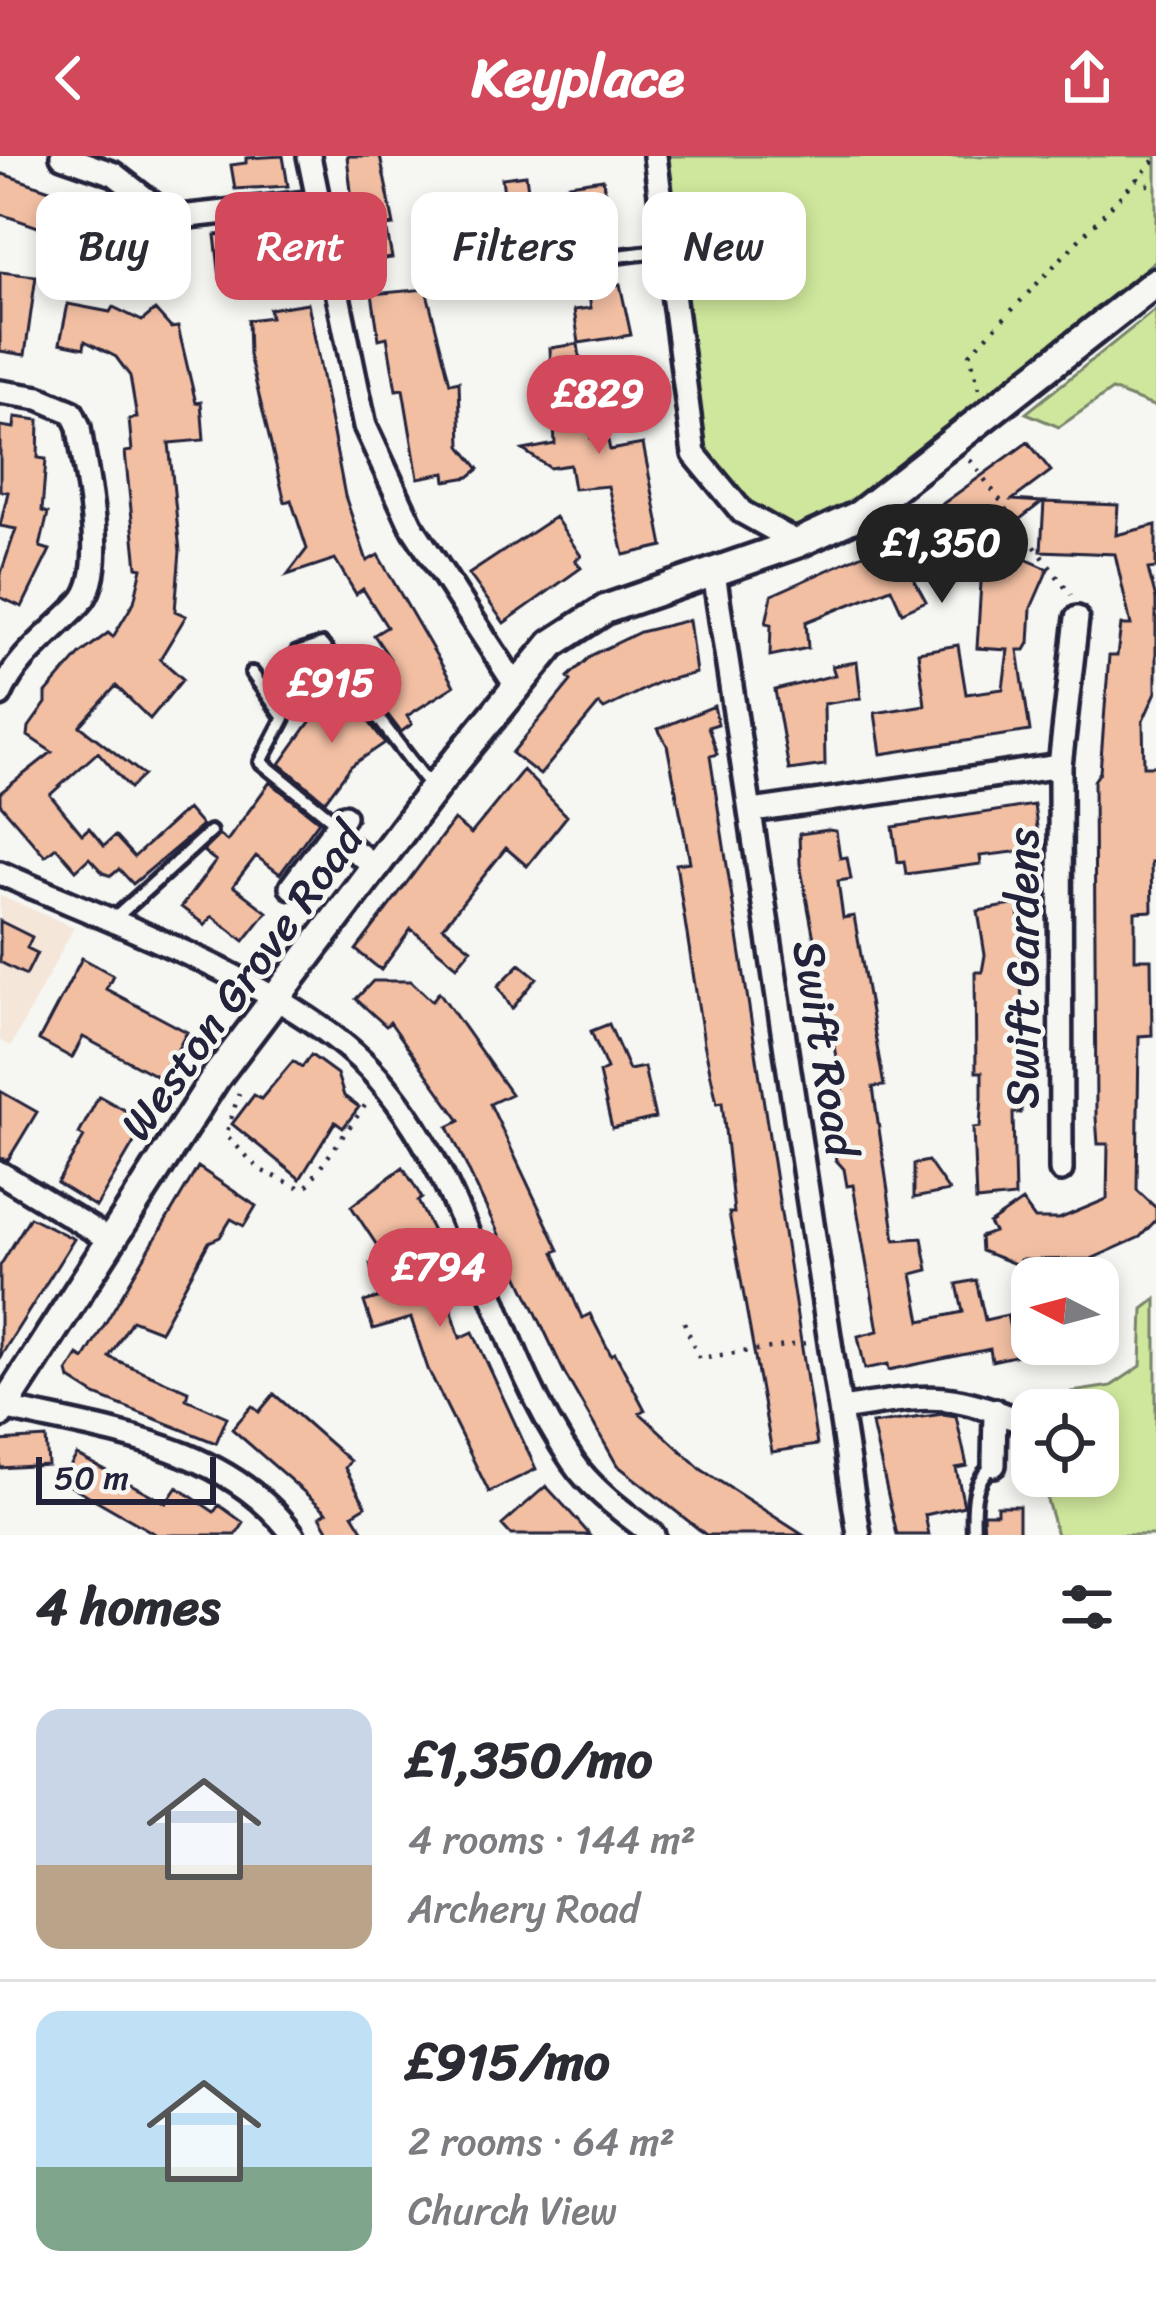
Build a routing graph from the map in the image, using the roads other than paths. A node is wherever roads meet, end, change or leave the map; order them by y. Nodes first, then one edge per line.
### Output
1 (62, 156) edge
2 (309, 156) edge
3 (655, 156) edge
4 (314, 192) edge
5 (660, 192) edge
6 (215, 213) edge
7 (1156, 282) edge
8 (335, 300) edge
9 (674, 300) edge
10 (0, 392) edge
11 (798, 543) junction
12 (714, 573) junction
13 (1078, 618) road end
14 (297, 652) dead end
15 (252, 673) dead end
16 (516, 686) junction
17 (0, 695) edge
18 (1060, 766) junction
19 (433, 790) junction
20 (753, 811) junction
21 (338, 824) junction
22 (210, 832) dead end
23 (376, 867) junction
24 (0, 873) edge
25 (291, 887) dead end
26 (110, 922) junction
27 (274, 999) junction
28 (1061, 1170) dead end
29 (0, 1173) edge
30 (110, 1240) junction
31 (841, 1409) junction
32 (2, 1410) edge
33 (995, 1410) junction
34 (1011, 1417) edge
35 (994, 1466) joint
36 (293, 1535) edge
37 (653, 1535) edge
38 (859, 1535) edge
39 (974, 1535) edge

1 - 6 street
2 - 4 street
3 - 5 street
7 - 11 street, Weston Grove Road
8 - 16 street
9 - 11 street
10 - 17 street
11 - 12 street, Weston Grove Road
12 - 16 street, Weston Grove Road
12 - 20 street, Swift Road
13 - 18 street, Swift Gardens
14 - 19 lane
15 - 21 lane
16 - 19 street, Weston Grove Road
18 - 20 street, Swift Gardens
18 - 28 street, Swift Gardens
19 - 23 street, Weston Grove Road
20 - 31 street, Swift Road
21 - 23 street
21 - 25 street
22 - 26 lane
23 - 27 street, Weston Grove Road
24 - 26 street
26 - 27 street
27 - 30 street, Weston Grove Road
27 - 37 street
29 - 30 street
30 - 32 street, Weston Grove Road
31 - 33 street
31 - 38 street, Swift Road
32 - 36 street
33 - 34 street
33 - 35 street
35 - 39 lane

